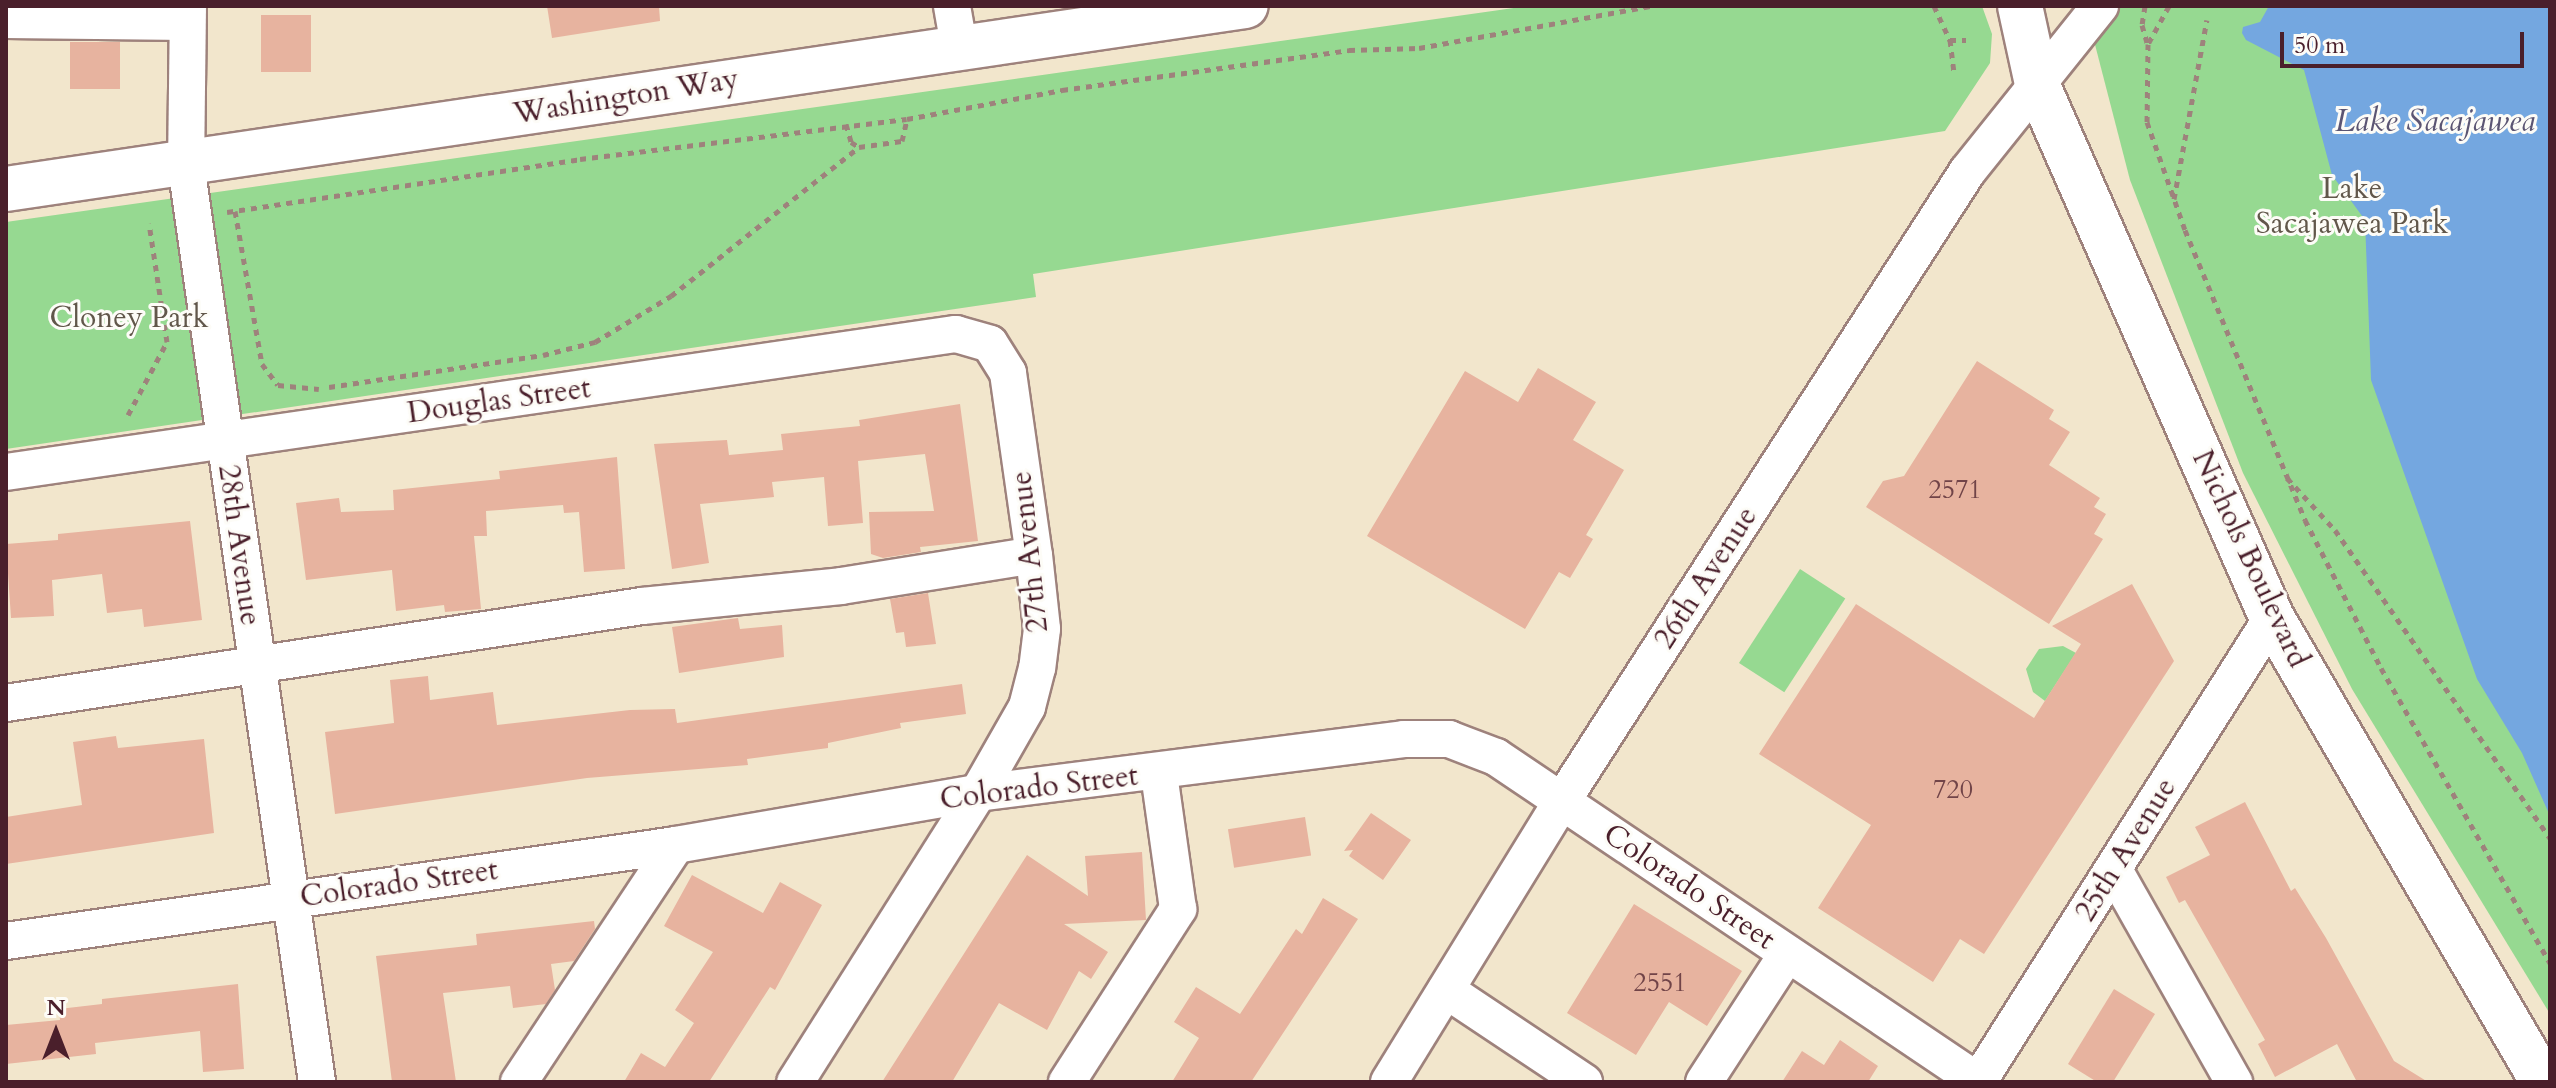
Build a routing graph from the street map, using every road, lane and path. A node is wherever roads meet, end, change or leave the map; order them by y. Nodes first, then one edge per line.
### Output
1 (1246, 6) edge
2 (1650, 6) edge
3 (1934, 6) edge
4 (2020, 6) edge
5 (2100, 6) edge
6 (2145, 6) edge
7 (2169, 6) edge
8 (188, 14) edge
9 (6, 20) edge
10 (2207, 20) dead end
11 (956, 26) edge
12 (1950, 40) junction
13 (1966, 40) dead end
14 (2148, 44) junction
15 (1954, 72) dead end
16 (2037, 84) junction
17 (907, 119) junction
18 (846, 124) junction
19 (859, 147) junction
20 (186, 165) junction
21 (6, 189) edge
22 (2174, 199) junction
23 (235, 211) junction
24 (218, 213) dead end
25 (149, 223) dead end
26 (990, 344) joint
27 (128, 415) dead end
28 (224, 441) junction
29 (6, 472) edge
30 (2284, 474) junction
31 (1034, 555) junction
32 (2272, 618) junction
33 (257, 667) junction
34 (6, 703) edge
35 (1159, 774) junction
36 (978, 793) junction
37 (1562, 801) junction
38 (2550, 838) edge
39 (676, 845) junction
40 (2114, 870) junction
41 (292, 900) junction
42 (6, 941) edge
43 (1787, 954) junction
44 (2550, 963) edge
45 (1446, 990) junction
46 (2534, 1078) edge
47 (317, 1082) edge
48 (519, 1082) edge
49 (795, 1082) edge
50 (1067, 1082) edge
51 (1389, 1082) edge
52 (1584, 1082) edge
53 (1704, 1082) edge
54 (1978, 1082) edge
55 (2234, 1082) edge

1 - 11 main road, Washington Way
2 - 17 path
3 - 12 path
4 - 16 main road, Nichols Boulevard
5 - 16 street
6 - 14 path
7 - 14 path
8 - 9 street
8 - 20 street, 28th Avenue
10 - 22 path
11 - 20 main road, Washington Way
12 - 13 path
12 - 15 path
14 - 22 path
16 - 32 main road, Nichols Boulevard
16 - 37 street, 26th Avenue
17 - 18 path
17 - 19 path
18 - 19 path
18 - 23 path
19 - 23 path
20 - 21 main road, Washington Way
20 - 28 street, 28th Avenue
22 - 30 path
23 - 24 path
25 - 27 path
26 - 28 street, Douglas Street
26 - 31 street, 27th Avenue
28 - 29 street, Douglas Street
28 - 33 street, 28th Avenue
30 - 38 path
30 - 44 path
31 - 33 street
31 - 36 street, 27th Avenue
32 - 40 street, 25th Avenue
32 - 46 main road, Nichols Boulevard
33 - 34 street
33 - 41 street, 28th Avenue
35 - 36 street, Colorado Street
35 - 37 street, Colorado Street
35 - 50 street
36 - 39 street, Colorado Street
36 - 49 street, 27th Avenue
37 - 43 street, Colorado Street
37 - 45 street, 26th Avenue
39 - 41 street, Colorado Street
39 - 48 street
40 - 54 street, 25th Avenue
40 - 55 street
41 - 42 street, Colorado Street
41 - 47 street, 28th Avenue
43 - 53 street
43 - 54 street, Colorado Street
45 - 51 street, 26th Avenue
45 - 52 street

